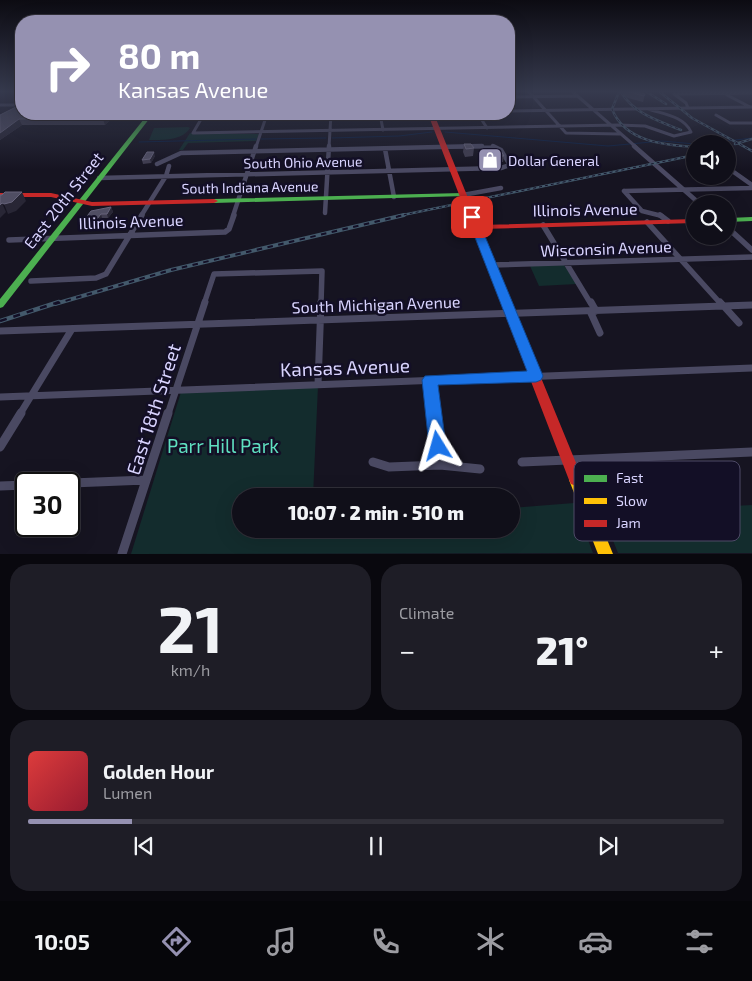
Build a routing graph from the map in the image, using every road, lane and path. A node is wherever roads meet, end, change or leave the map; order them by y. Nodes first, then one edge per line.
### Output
1 (552, 118) edge
2 (602, 118) edge
3 (673, 118) edge
4 (721, 118) edge
5 (145, 120) edge
6 (200, 120) edge
7 (265, 120) edge
8 (331, 120) edge
9 (381, 120) edge
10 (433, 120) edge
11 (482, 120) edge
12 (752, 123) edge
13 (610, 125) junction
14 (560, 126) junction
15 (487, 128) junction
16 (437, 129) junction
17 (382, 130) junction
18 (330, 131) junction
19 (261, 132) junction
20 (620, 134) junction
21 (444, 147) junction
22 (385, 149) junction
23 (329, 150) junction
24 (255, 152) junction
25 (157, 164) dead end
26 (170, 166) dead end
27 (453, 169) junction
28 (389, 171) junction
29 (327, 172) junction
30 (247, 174) junction
31 (736, 174) edge
32 (166, 176) junction
33 (100, 178) junction
34 (752, 187) edge
35 (502, 188) dead end
36 (683, 190) junction
37 (88, 192) junction
38 (0, 195) edge
39 (464, 195) junction
40 (689, 195) edge
41 (394, 197) junction
42 (64, 198) junction
43 (326, 199) junction
44 (238, 201) junction
45 (79, 203) junction
46 (149, 203) junction
47 (325, 213) dead end
48 (752, 219) edge
49 (686, 220) edge
50 (736, 220) edge
51 (668, 221) junction
52 (647, 222) junction
53 (543, 225) junction
54 (476, 227) junction
55 (736, 235) edge
56 (129, 236) junction
57 (50, 239) junction
58 (8, 240) dead end
59 (752, 250) edge
60 (752, 257) edge
61 (682, 259) junction
62 (567, 263) junction
63 (492, 266) junction
64 (31, 281) dead end
65 (0, 305) edge
66 (724, 306) junction
67 (752, 306) edge
68 (593, 311) junction
69 (511, 314) junction
70 (320, 320) junction
71 (740, 323) dead end
72 (198, 324) junction
73 (72, 329) junction
74 (0, 331) edge
75 (600, 333) dead end
76 (752, 368) edge
77 (536, 376) junction
78 (430, 380) junction
79 (318, 384) junction
80 (176, 390) junction
81 (31, 396) junction
82 (0, 397) edge
83 (0, 447) edge
84 (752, 452) edge
85 (569, 460) junction
86 (373, 462) dead end
87 (522, 462) dead end
88 (440, 464) junction
89 (480, 469) dead end
90 (574, 473) edge
91 (146, 480) junction
92 (80, 483) edge
93 (15, 485) edge
94 (0, 486) edge
95 (601, 541) edge
96 (122, 554) edge
97 (606, 554) edge

1 - 14 street
2 - 13 street
3 - 13 street
4 - 12 street
5 - 33 main road, East 20th Street
6 - 19 street
7 - 19 street
8 - 18 street
9 - 17 street
10 - 16 main road
11 - 15 street
13 - 14 street
13 - 20 street
14 - 15 street
14 - 20 street
15 - 16 street
16 - 17 street
16 - 21 main road
17 - 18 street
18 - 19 street
18 - 23 street
19 - 24 street
20 - 36 street
21 - 22 street
21 - 27 main road
21 - 27 street, South Ohio Avenue
22 - 23 street
22 - 28 street
23 - 24 street
23 - 29 street
24 - 25 street
24 - 30 street
26 - 32 street
27 - 28 street, South Ohio Avenue
27 - 39 main road
28 - 29 street, South Ohio Avenue
28 - 41 street
29 - 30 street, South Ohio Avenue
29 - 43 street
30 - 32 street, South Ohio Avenue
30 - 44 street
31 - 34 street
32 - 33 street, South Ohio Avenue
32 - 46 street
33 - 37 main road, East 20th Street
34 - 36 street
35 - 39 street, South Indiana Avenue
36 - 40 street
36 - 51 street
37 - 42 main road
37 - 45 main road, East 20th Street
38 - 42 main road, South Indiana Avenue
39 - 41 main road, South Indiana Avenue
39 - 54 main road
41 - 43 main road, South Indiana Avenue
42 - 45 main road, South Indiana Avenue
43 - 44 main road, South Indiana Avenue
43 - 47 street
44 - 46 main road, South Indiana Avenue
44 - 56 street, Illinois Avenue
45 - 46 main road, South Indiana Avenue
45 - 57 main road, East 20th Street
46 - 56 street
48 - 50 main road
49 - 51 main road, Illinois Avenue
51 - 52 main road, Illinois Avenue
52 - 53 main road, Illinois Avenue
52 - 61 street
53 - 54 main road, Illinois Avenue
53 - 62 street
54 - 63 main road
55 - 59 street
56 - 57 street, Illinois Avenue
56 - 64 street
57 - 58 street, Illinois Avenue
57 - 65 main road, East 20th Street
60 - 61 street, Wisconsin Avenue
61 - 62 street, Wisconsin Avenue
61 - 66 street
62 - 63 street, Wisconsin Avenue
62 - 68 street
63 - 69 main road
66 - 67 street, South Michigan Avenue
66 - 68 street, South Michigan Avenue
66 - 71 street
68 - 69 street, South Michigan Avenue
68 - 75 street
69 - 70 street, South Michigan Avenue
69 - 77 main road
70 - 72 street, South Michigan Avenue
70 - 72 street, East 18th Street
70 - 79 street
72 - 73 street, South Michigan Avenue
72 - 80 street, East 18th Street
73 - 74 street, South Michigan Avenue
73 - 81 street
76 - 77 street, Kansas Avenue
77 - 78 street, Kansas Avenue
77 - 85 main road
78 - 79 street, Kansas Avenue
78 - 88 street
79 - 80 street, Kansas Avenue
80 - 81 street, Kansas Avenue
80 - 91 street, East 18th Street
81 - 82 street, Kansas Avenue
81 - 83 street
84 - 85 street
85 - 87 street
85 - 90 main road
86 - 88 street
88 - 89 street
91 - 92 street
91 - 96 street, East 18th Street
93 - 94 street
95 - 97 main road

